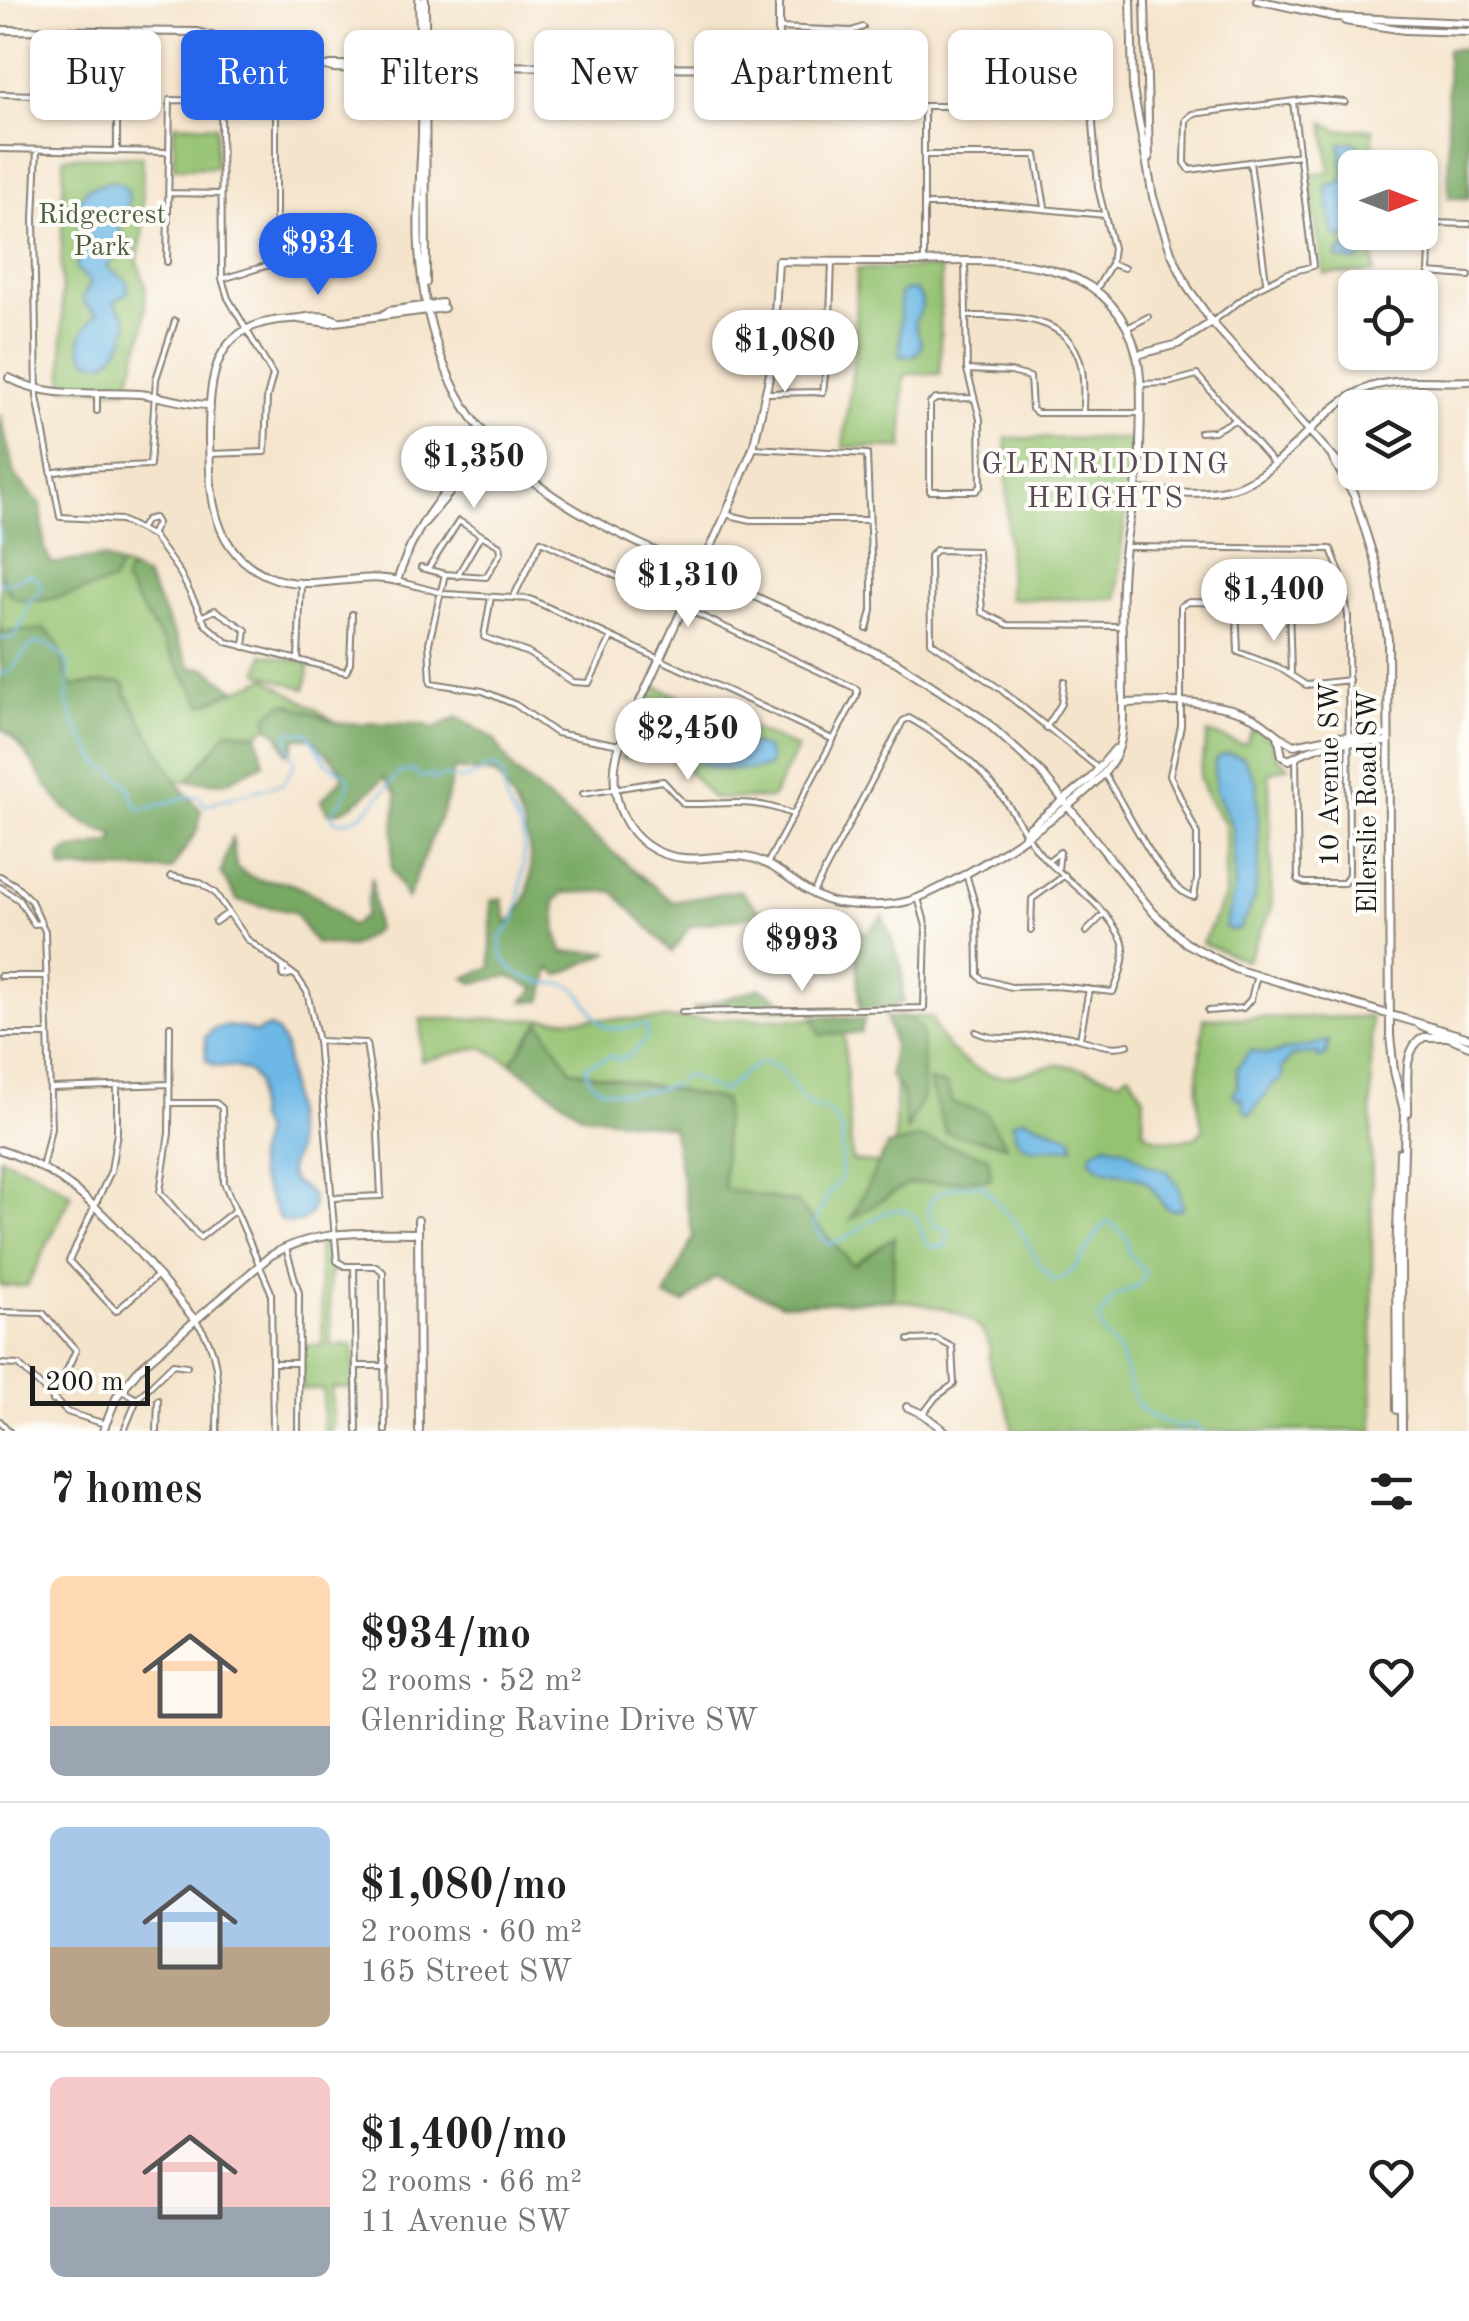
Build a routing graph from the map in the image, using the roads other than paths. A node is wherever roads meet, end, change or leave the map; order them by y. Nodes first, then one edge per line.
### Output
1 (422, 0) edge
2 (779, 0) edge
3 (1131, 0) edge
4 (1144, 0) edge
5 (1257, 0) edge
6 (1334, 17) junction
7 (1469, 23) edge
8 (863, 27) dead end
9 (779, 28) junction
10 (0, 30) edge
11 (422, 30) edge
12 (1469, 32) edge
13 (344, 65) edge
14 (514, 68) edge
15 (0, 94) edge
16 (181, 100) edge
17 (1293, 102) junction
18 (1345, 102) dead end
19 (221, 120) edge
20 (275, 120) edge
21 (422, 120) edge
22 (426, 120) edge
23 (427, 120) edge
24 (426, 127) junction
25 (0, 150) edge
26 (37, 150) junction
27 (117, 152) junction
28 (169, 152) junction
29 (924, 155) junction
30 (1300, 156) junction
31 (1250, 162) junction
32 (1150, 179) junction
33 (169, 194) junction
34 (221, 194) junction
35 (417, 195) junction
36 (924, 206) junction
37 (1045, 210) junction
38 (1104, 215) junction
39 (1469, 224) edge
40 (426, 250) junction
41 (167, 262) dead end
42 (832, 262) junction
43 (924, 262) junction
44 (965, 262) junction
45 (1111, 264) junction
46 (1124, 268) dead end
47 (1469, 276) edge
48 (222, 280) junction
49 (1266, 284) junction
50 (1096, 290) junction
51 (443, 306) dead end
52 (427, 308) junction
53 (965, 316) junction
54 (1148, 317) dead end
55 (175, 320) dead end
56 (1212, 322) junction
57 (1127, 328) junction
58 (247, 329) junction
59 (1137, 355) junction
60 (967, 370) junction
61 (9, 378) dead end
62 (1469, 381) edge
63 (1140, 384) junction
64 (37, 390) junction
65 (767, 392) junction
66 (97, 395) junction
67 (153, 396) junction
68 (974, 398) junction
69 (209, 405) junction
70 (97, 412) dead end
71 (1083, 413) junction
72 (1140, 414) junction
73 (1235, 420) junction
74 (1308, 430) junction
75 (1200, 432) dead end
76 (506, 437) dead end
77 (494, 447) junction
78 (753, 448) junction
79 (210, 454) junction
80 (1272, 463) junction
81 (53, 473) junction
82 (1136, 490) junction
83 (464, 514) dead end
84 (726, 514) junction
85 (868, 520) junction
86 (459, 522) junction
87 (140, 528) junction
88 (151, 535) junction
89 (481, 535) junction
90 (1125, 547) junction
91 (421, 568) dead end
92 (428, 569) junction
93 (700, 572) junction
94 (445, 574) junction
95 (458, 576) junction
96 (397, 581) junction
97 (301, 583) junction
98 (440, 592) junction
99 (492, 596) junction
100 (514, 596) junction
101 (1236, 602) junction
102 (682, 610) junction
103 (352, 614) dead end
104 (201, 617) junction
105 (1123, 626) junction
106 (867, 629) dead end
107 (610, 638) junction
108 (244, 647) junction
109 (298, 658) junction
110 (659, 660) junction
111 (1291, 674) junction
112 (1007, 679) dead end
113 (1348, 680) junction
114 (1064, 681) dead end
115 (1000, 689) junction
116 (1181, 702) junction
117 (1123, 703) junction
118 (1046, 728) junction
119 (1278, 734) junction
120 (1349, 738) junction
121 (1388, 738) junction
122 (832, 739) junction
123 (620, 744) junction
124 (1293, 752) junction
125 (1102, 772) junction
126 (614, 789) junction
127 (583, 794) dead end
128 (1068, 802) junction
129 (792, 814) junction
130 (1026, 835) junction
131 (1048, 861) junction
132 (767, 864) junction
133 (1058, 869) junction
134 (965, 872) junction
135 (1065, 875) junction
136 (171, 876) dead end
137 (0, 877) edge
138 (0, 888) edge
139 (812, 894) junction
140 (918, 898) junction
141 (228, 913) junction
142 (1104, 915) junction
143 (215, 922) dead end
144 (42, 923) junction
145 (1030, 930) dead end
146 (1086, 932) dead end
147 (1257, 975) junction
148 (0, 976) edge
149 (45, 976) junction
150 (1089, 989) junction
151 (1208, 1011) dead end
152 (682, 1012) dead end
153 (1390, 1012) junction
154 (1404, 1016) junction
155 (170, 1026) dead end
156 (976, 1032) dead end
157 (0, 1035) edge
158 (46, 1035) junction
159 (1448, 1036) junction
160 (1469, 1038) edge
161 (1080, 1039) junction
162 (318, 1041) junction
163 (1128, 1045) dead end
164 (1469, 1046) edge
165 (170, 1084) junction
166 (117, 1086) junction
167 (52, 1088) junction
168 (1401, 1102) junction
169 (170, 1103) junction
170 (0, 1150) edge
171 (1404, 1154) junction
172 (42, 1168) junction
173 (332, 1198) junction
174 (95, 1206) junction
175 (235, 1210) junction
176 (418, 1220) dead end
177 (418, 1233) junction
178 (335, 1234) junction
179 (286, 1247) junction
180 (260, 1263) junction
181 (354, 1266) junction
182 (157, 1276) junction
183 (0, 1312) edge
184 (195, 1320) junction
185 (909, 1340) dead end
186 (272, 1363) junction
187 (298, 1363) junction
188 (0, 1364) edge
189 (187, 1366) dead end
190 (357, 1366) junction
191 (386, 1366) junction
192 (121, 1390) junction
193 (138, 1400) junction
194 (158, 1400) dead end
195 (53, 1402) junction
196 (907, 1407) dead end
197 (924, 1414) junction
198 (0, 1421) edge
199 (104, 1428) edge
200 (9, 1431) edge
201 (124, 1431) edge
202 (157, 1431) edge
203 (217, 1431) edge
204 (273, 1431) edge
205 (298, 1431) edge
206 (357, 1431) edge
207 (386, 1431) edge
208 (419, 1431) edge
209 (946, 1431) edge
210 (1400, 1431) edge

1 - 11 main road
2 - 9 main road
3 - 32 main road, Ellerslie Road SW
4 - 32 main road, Ellerslie Road SW
5 - 6 main road
6 - 7 main road
6 - 12 main road
8 - 9 street
9 - 14 main road
10 - 13 main road
15 - 27 street
16 - 28 street
17 - 18 street
17 - 30 street
17 - 31 street
19 - 34 street
20 - 48 street
21 - 35 main road
22 - 24 main road
23 - 24 main road
24 - 40 main road
25 - 26 street
26 - 27 street
26 - 64 street
27 - 28 street
28 - 33 street
29 - 36 street
29 - 37 street
29 - 38 street
30 - 31 street
30 - 49 street
31 - 49 street
32 - 56 main road, Ellerslie Road SW
33 - 34 street
33 - 41 street
34 - 48 street
35 - 40 main road
35 - 52 main road
36 - 37 street
36 - 43 street
37 - 38 street
38 - 45 street
39 - 47 street
40 - 52 main road
42 - 43 main road
42 - 65 main road
42 - 65 street
43 - 44 main road
44 - 50 main road
44 - 53 street
45 - 46 street
45 - 50 street
48 - 58 street
49 - 56 street
50 - 57 main road
51 - 52 main road
52 - 58 main road
52 - 77 main road
53 - 60 street
53 - 71 street
54 - 57 street
55 - 67 street
56 - 59 main road
56 - 74 main road, Ellerslie Road SW
57 - 59 main road
58 - 69 main road
58 - 79 street
59 - 63 main road
60 - 68 street
60 - 71 street
61 - 64 main road
62 - 74 main road
63 - 72 main road
63 - 73 street
64 - 66 main road
64 - 81 street
65 - 78 main road
66 - 67 main road
66 - 70 street
67 - 69 main road
67 - 81 street
68 - 68 street
69 - 79 main road
71 - 72 street
72 - 82 main road
73 - 75 street
73 - 80 street
74 - 80 main road
74 - 121 main road, Ellerslie Road SW
76 - 77 street
77 - 93 main road
77 - 96 main road
78 - 84 main road
78 - 85 street
79 - 97 main road
80 - 82 main road
81 - 87 street
82 - 90 main road
83 - 86 street
84 - 85 street
84 - 93 main road
85 - 106 street
86 - 89 street
86 - 92 street
87 - 88 street
87 - 88 street
88 - 104 street
89 - 95 street
89 - 95 street
90 - 105 main road
90 - 113 street, 10 Avenue SW
91 - 92 street
92 - 94 street
93 - 102 main road
93 - 128 main road
94 - 95 street
94 - 98 street
96 - 97 main road
96 - 98 street
97 - 109 street
98 - 99 street
98 - 123 street
99 - 100 street
99 - 107 street
100 - 102 street
100 - 107 street
101 - 111 street
101 - 111 street
101 - 116 street
102 - 110 main road
102 - 122 street
103 - 109 street
104 - 108 street
104 - 108 street
105 - 115 street
105 - 117 main road
107 - 110 street
108 - 109 street
110 - 122 street
110 - 123 main road
111 - 113 street
112 - 115 street
113 - 120 street, 10 Avenue SW
114 - 118 street
115 - 118 street
116 - 117 main road
116 - 119 main road
116 - 125 street
117 - 125 main road
118 - 125 street
119 - 124 main road
119 - 124 main road
120 - 121 main road
120 - 124 main road
120 - 124 street, 10 Avenue SW
121 - 153 main road, Ellerslie Road SW
122 - 129 street
123 - 126 main road
125 - 128 main road
126 - 127 street
126 - 129 street
126 - 132 main road
128 - 130 main road
128 - 147 main road
129 - 132 street
130 - 131 street
130 - 134 main road
130 - 139 street
131 - 133 street
131 - 133 street
132 - 139 main road
133 - 135 street
134 - 140 main road
134 - 150 street
135 - 142 street
135 - 145 street
136 - 141 street
137 - 144 street
138 - 144 street
139 - 140 main road
140 - 152 street
141 - 143 street
141 - 162 street
142 - 146 street
142 - 150 street
144 - 149 street
147 - 151 street
147 - 153 main road
148 - 149 street
149 - 158 street
150 - 161 street
153 - 154 main road
153 - 168 main road, Ellerslie Road SW
154 - 159 main road
154 - 160 main road
155 - 165 street
156 - 161 street
157 - 158 street
158 - 167 street
159 - 164 main road
159 - 171 main road
161 - 163 street
162 - 173 street
162 - 173 street
165 - 166 street
165 - 169 street
166 - 167 street
166 - 174 street
167 - 172 street
168 - 171 main road, Ellerslie Road SW
168 - 210 main road, Ellerslie Road SW
169 - 175 street
169 - 175 street
170 - 172 main road
171 - 210 main road, Ellerslie Road SW
172 - 174 main road
173 - 178 street
174 - 182 main road
174 - 182 street
175 - 180 street
176 - 177 main road
177 - 178 main road
177 - 208 main road
178 - 179 main road
178 - 181 street
179 - 180 main road
179 - 187 street
180 - 184 main road
180 - 186 street
181 - 190 street
181 - 191 street
182 - 184 main road
183 - 195 street
184 - 192 main road
184 - 203 street
185 - 197 street
186 - 187 street
186 - 204 street
187 - 205 street
188 - 195 street
189 - 193 street
190 - 191 street
190 - 206 street
191 - 207 street
192 - 193 street
192 - 199 main road
193 - 201 street
194 - 202 street
195 - 199 street
196 - 197 main road
197 - 209 main road
198 - 200 street

